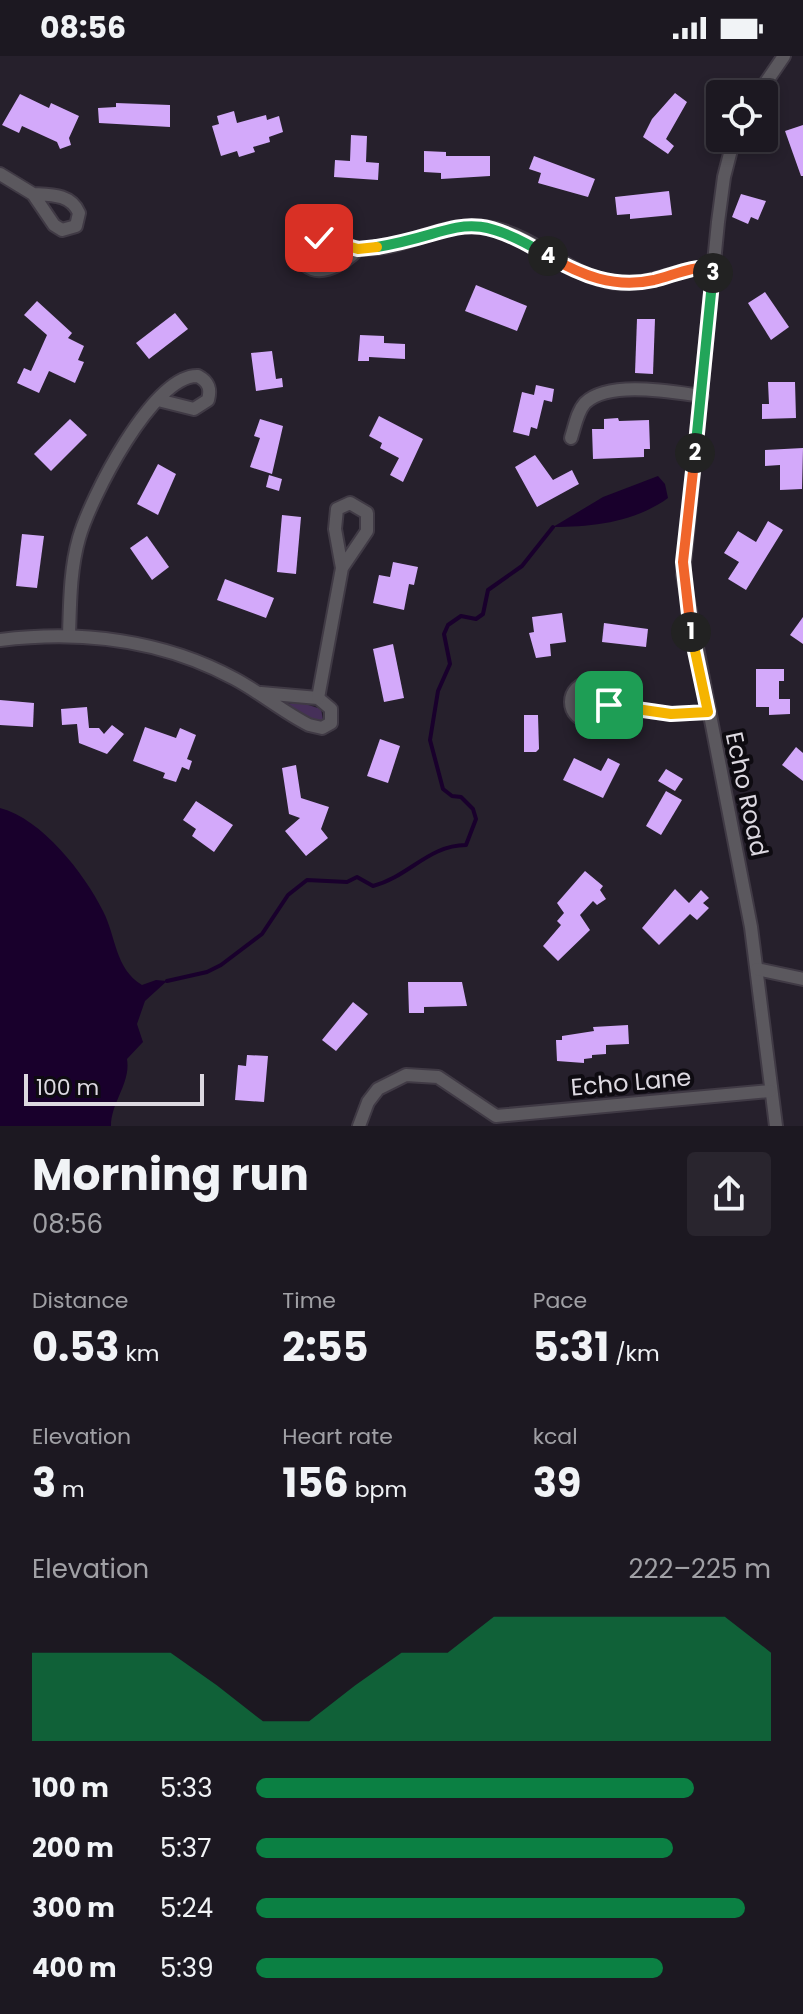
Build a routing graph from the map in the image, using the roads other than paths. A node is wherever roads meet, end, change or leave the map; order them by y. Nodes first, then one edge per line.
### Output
1 (784, 56) edge
2 (768, 80) edge
3 (730, 152) edge
4 (0, 174) edge
5 (33, 194) dead end
6 (358, 249) dead end
7 (714, 267) junction
8 (702, 396) junction
9 (158, 400) dead end
10 (571, 438) dead end
11 (342, 568) junction
12 (69, 636) junction
13 (0, 640) edge
14 (261, 693) junction
15 (318, 698) junction
16 (609, 705) dead end
17 (708, 712) junction
18 (757, 969) junction
19 (803, 979) edge
20 (770, 1091) junction
21 (493, 1121) edge
22 (359, 1126) edge
23 (776, 1126) edge

1 - 2 street
3 - 7 street, Echo Road
4 - 5 street
6 - 7 street
7 - 8 street, Echo Road
8 - 10 street
8 - 17 street, Echo Road
9 - 12 street
11 - 11 street
11 - 15 street
12 - 13 street
12 - 14 street
14 - 15 street
14 - 15 street
16 - 17 street
17 - 18 street, Echo Road
18 - 19 street
18 - 20 street, Echo Road
20 - 21 street, Echo Lane
20 - 23 street, Echo Road
21 - 22 street, Echo Lane

